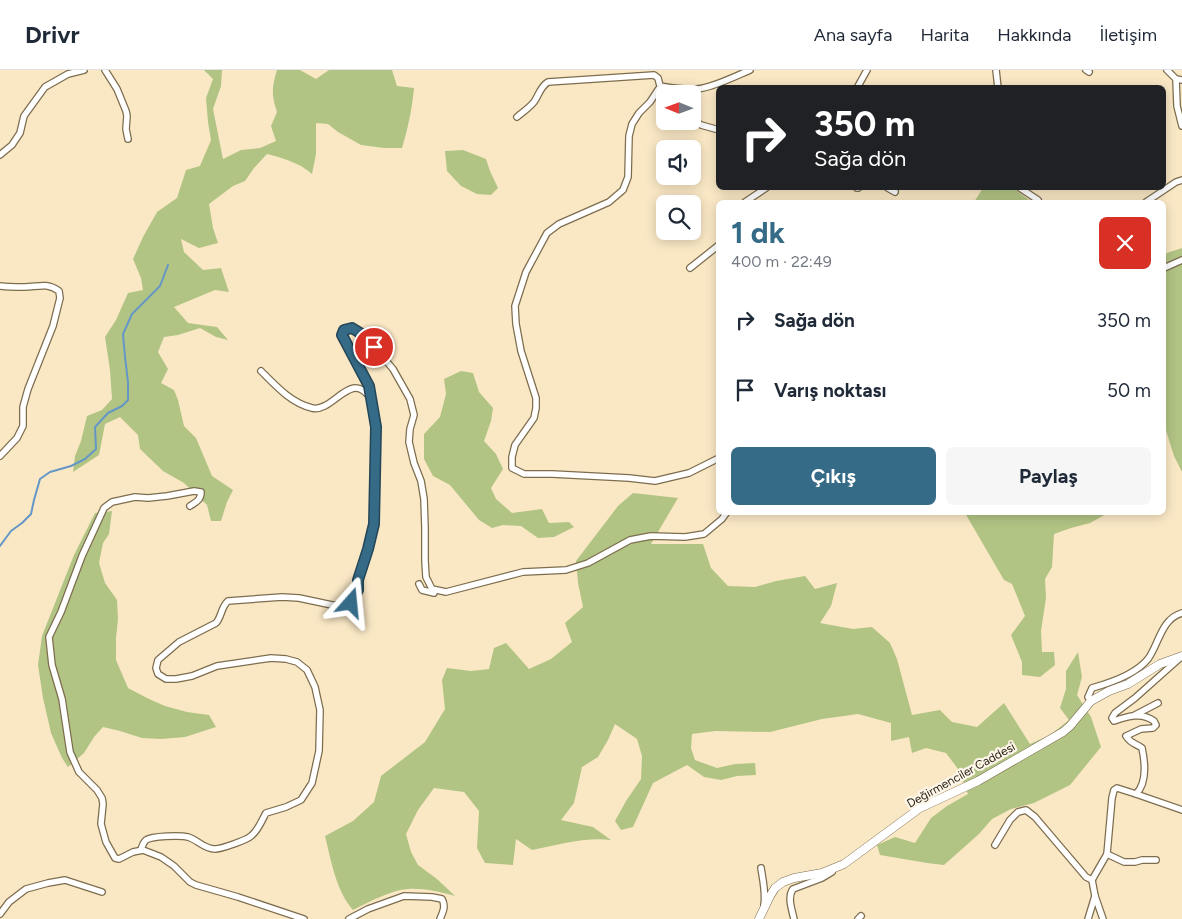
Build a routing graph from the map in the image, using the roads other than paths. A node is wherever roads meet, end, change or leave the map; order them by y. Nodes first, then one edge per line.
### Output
1 (84, 70) edge
2 (105, 70) edge
3 (750, 70) edge
4 (867, 70) edge
5 (996, 70) edge
6 (1167, 70) edge
7 (653, 72) edge
8 (1179, 79) edge
9 (659, 85) edge
10 (859, 85) edge
11 (998, 85) edge
12 (701, 88) edge
13 (656, 93) edge
14 (517, 117) dead end
15 (701, 125) edge
16 (1182, 126) edge
17 (716, 129) edge
18 (128, 138) dead end
19 (0, 155) edge
20 (1182, 180) edge
21 (1166, 189) edge
22 (763, 190) edge
23 (891, 190) edge
24 (1023, 190) edge
25 (1164, 190) edge
26 (894, 192) dead end
27 (748, 200) edge
28 (1038, 200) edge
29 (1149, 200) edge
30 (716, 247) edge
31 (1182, 260) edge
32 (1166, 267) edge
33 (690, 268) dead end
34 (0, 286) edge
35 (261, 371) dead end
36 (371, 400) junction
37 (0, 456) edge
38 (716, 460) edge
39 (190, 506) dead end
40 (725, 515) edge
41 (419, 584) dead end
42 (446, 592) junction
43 (1182, 613) edge
44 (1182, 657) edge
45 (1091, 701) junction
46 (1158, 703) dead end
47 (1134, 716) junction
48 (1136, 794) junction
49 (1182, 810) edge
50 (995, 845) dead end
51 (141, 850) junction
52 (1107, 854) junction
53 (1156, 860) dead end
54 (844, 864) junction
55 (761, 868) dead end
56 (1092, 880) junction
57 (102, 892) dead end
58 (1095, 896) junction
59 (0, 914) edge
60 (761, 916) edge
61 (304, 919) edge
62 (349, 919) edge
63 (440, 919) edge
64 (794, 919) edge
65 (1088, 919) edge
66 (1103, 919) edge

1 - 19 street
2 - 18 street
3 - 12 street
4 - 10 street
5 - 11 street
6 - 8 street
7 - 9 street
7 - 14 street
8 - 16 street
13 - 38 street
15 - 17 street
20 - 21 street
22 - 27 street
23 - 26 street
24 - 28 street
25 - 29 street
30 - 33 street
31 - 32 street
34 - 37 street
35 - 36 street
36 - 42 street
36 - 51 street
39 - 51 street
40 - 42 street
41 - 42 street
43 - 45 street
44 - 45 main road, Değirmenciler Caddesi
44 - 47 street
45 - 54 main road, Değirmenciler Caddesi
46 - 47 street
47 - 48 street
48 - 49 street
48 - 52 street
50 - 56 street
51 - 61 street
52 - 53 street
52 - 56 street
54 - 60 main road, Değirmenciler Caddesi
54 - 64 street
55 - 60 street
56 - 58 street
57 - 59 street
58 - 65 street
58 - 66 street
62 - 63 street

